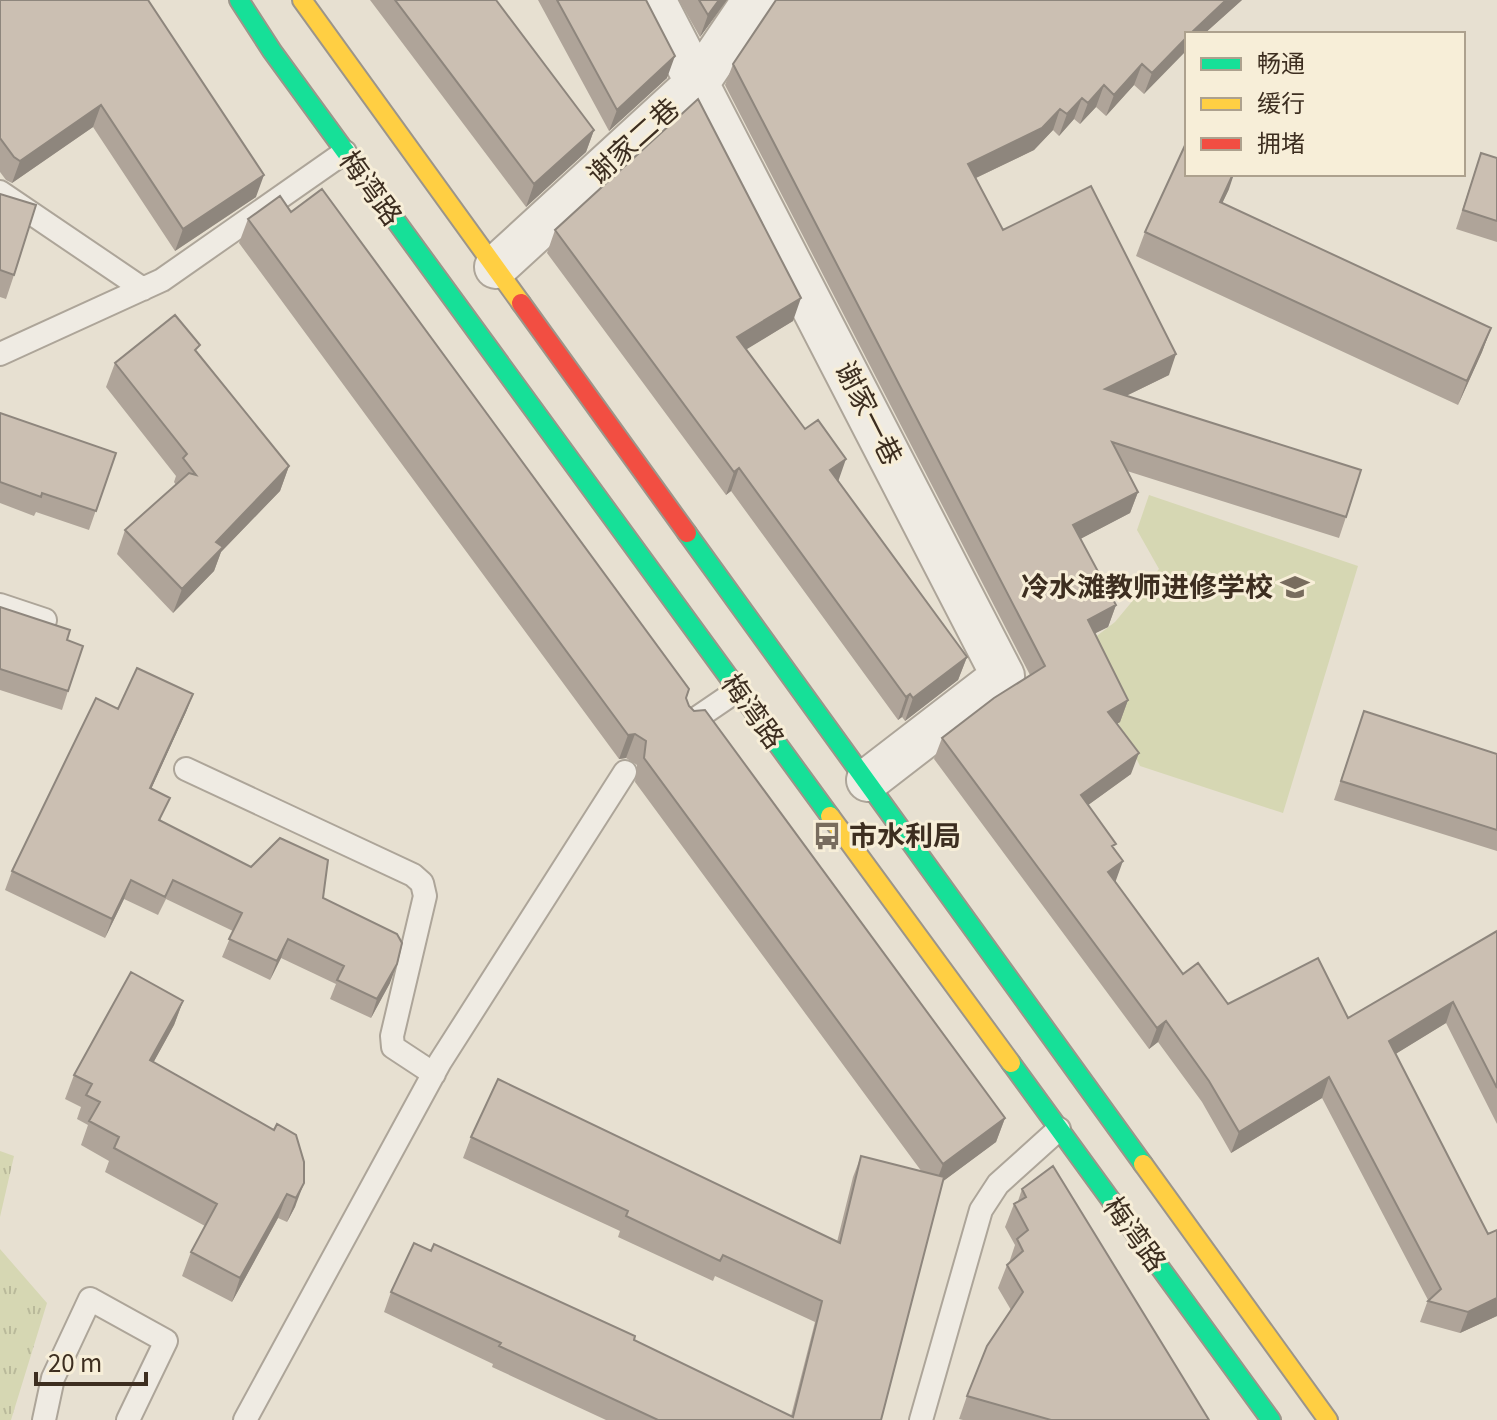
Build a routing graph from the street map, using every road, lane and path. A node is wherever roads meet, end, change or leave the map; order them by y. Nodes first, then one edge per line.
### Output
1 (239, 0) edge
2 (302, 0) edge
3 (654, 0) edge
4 (754, 0) edge
5 (699, 81) junction
6 (345, 152) junction
7 (0, 192) edge
8 (496, 267) junction
9 (143, 289) junction
10 (0, 354) edge
11 (0, 605) edge
12 (45, 620) edge
13 (738, 690) junction
14 (691, 722) edge
15 (186, 769) dead end
16 (625, 772) dead end
17 (868, 780) junction
18 (434, 1074) junction
19 (1059, 1129) junction
20 (44, 1420) edge
21 (128, 1420) edge
22 (245, 1420) edge
23 (921, 1420) edge
24 (1271, 1420) edge
25 (1328, 1420) edge

1 - 6 street, 梅湾路
2 - 8 street, 梅湾路
3 - 5 street, 谢家一巷
4 - 5 street, 谢家二巷
5 - 8 street, 谢家二巷
5 - 17 street, 谢家一巷
6 - 9 lane
6 - 13 street, 梅湾路
7 - 9 lane
8 - 17 street, 梅湾路
9 - 10 lane
11 - 12 lane
13 - 14 lane
13 - 19 street, 梅湾路
15 - 18 lane
16 - 18 lane
17 - 25 street, 梅湾路
18 - 22 lane
19 - 23 lane
19 - 24 street, 梅湾路
20 - 21 lane

